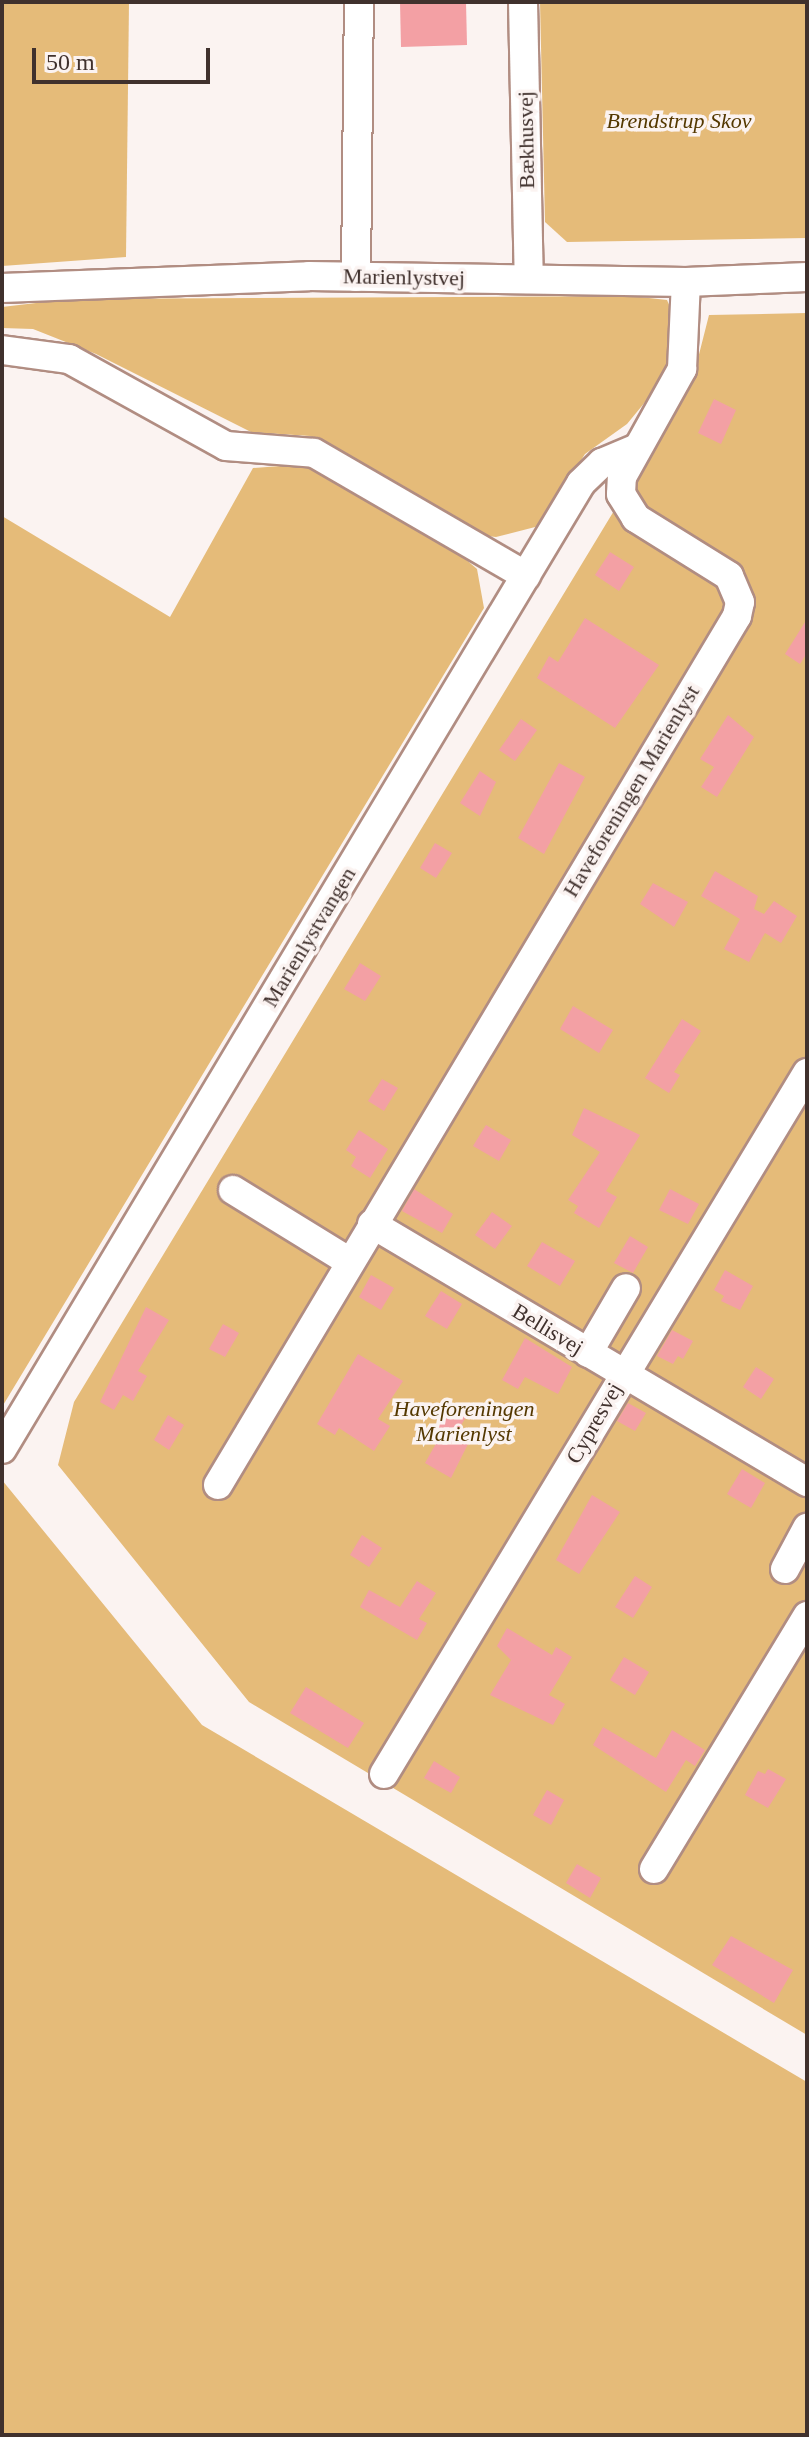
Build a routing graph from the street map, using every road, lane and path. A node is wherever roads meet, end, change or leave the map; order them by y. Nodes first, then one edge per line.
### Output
1 (359, 2) edge
2 (523, 2) edge
3 (356, 277) junction
4 (807, 277) edge
5 (529, 279) junction
6 (686, 282) junction
7 (2, 288) edge
8 (2, 350) edge
9 (637, 448) junction
10 (526, 576) junction
11 (807, 1073) edge
12 (233, 1190) dead end
13 (372, 1224) junction
14 (350, 1262) junction
15 (626, 1288) dead end
16 (588, 1353) junction
17 (623, 1374) junction
18 (2, 1449) edge
19 (807, 1482) edge
20 (218, 1485) dead end
21 (807, 1528) edge
22 (785, 1569) dead end
23 (807, 1616) edge
24 (384, 1774) dead end
25 (654, 1869) dead end

1 - 3 street
2 - 5 street, Bækhusvej
3 - 5 street, Marienlystvej
3 - 7 street, Marienlystvej
4 - 6 street, Marienlystvej
5 - 6 street, Marienlystvej
6 - 9 street, Haveforeningen Marienlyst
8 - 10 street
9 - 10 street, Marienlystvangen
9 - 13 street, Haveforeningen Marienlyst
10 - 18 street, Marienlystvangen
11 - 17 street, Cypresvej
12 - 14 street
13 - 14 street, Haveforeningen Marienlyst
13 - 16 street, Bellisvej
14 - 20 street, Haveforeningen Marienlyst
15 - 16 street
16 - 17 street, Bellisvej
17 - 19 street, Bellisvej
17 - 24 street, Cypresvej
21 - 22 street
23 - 25 street

